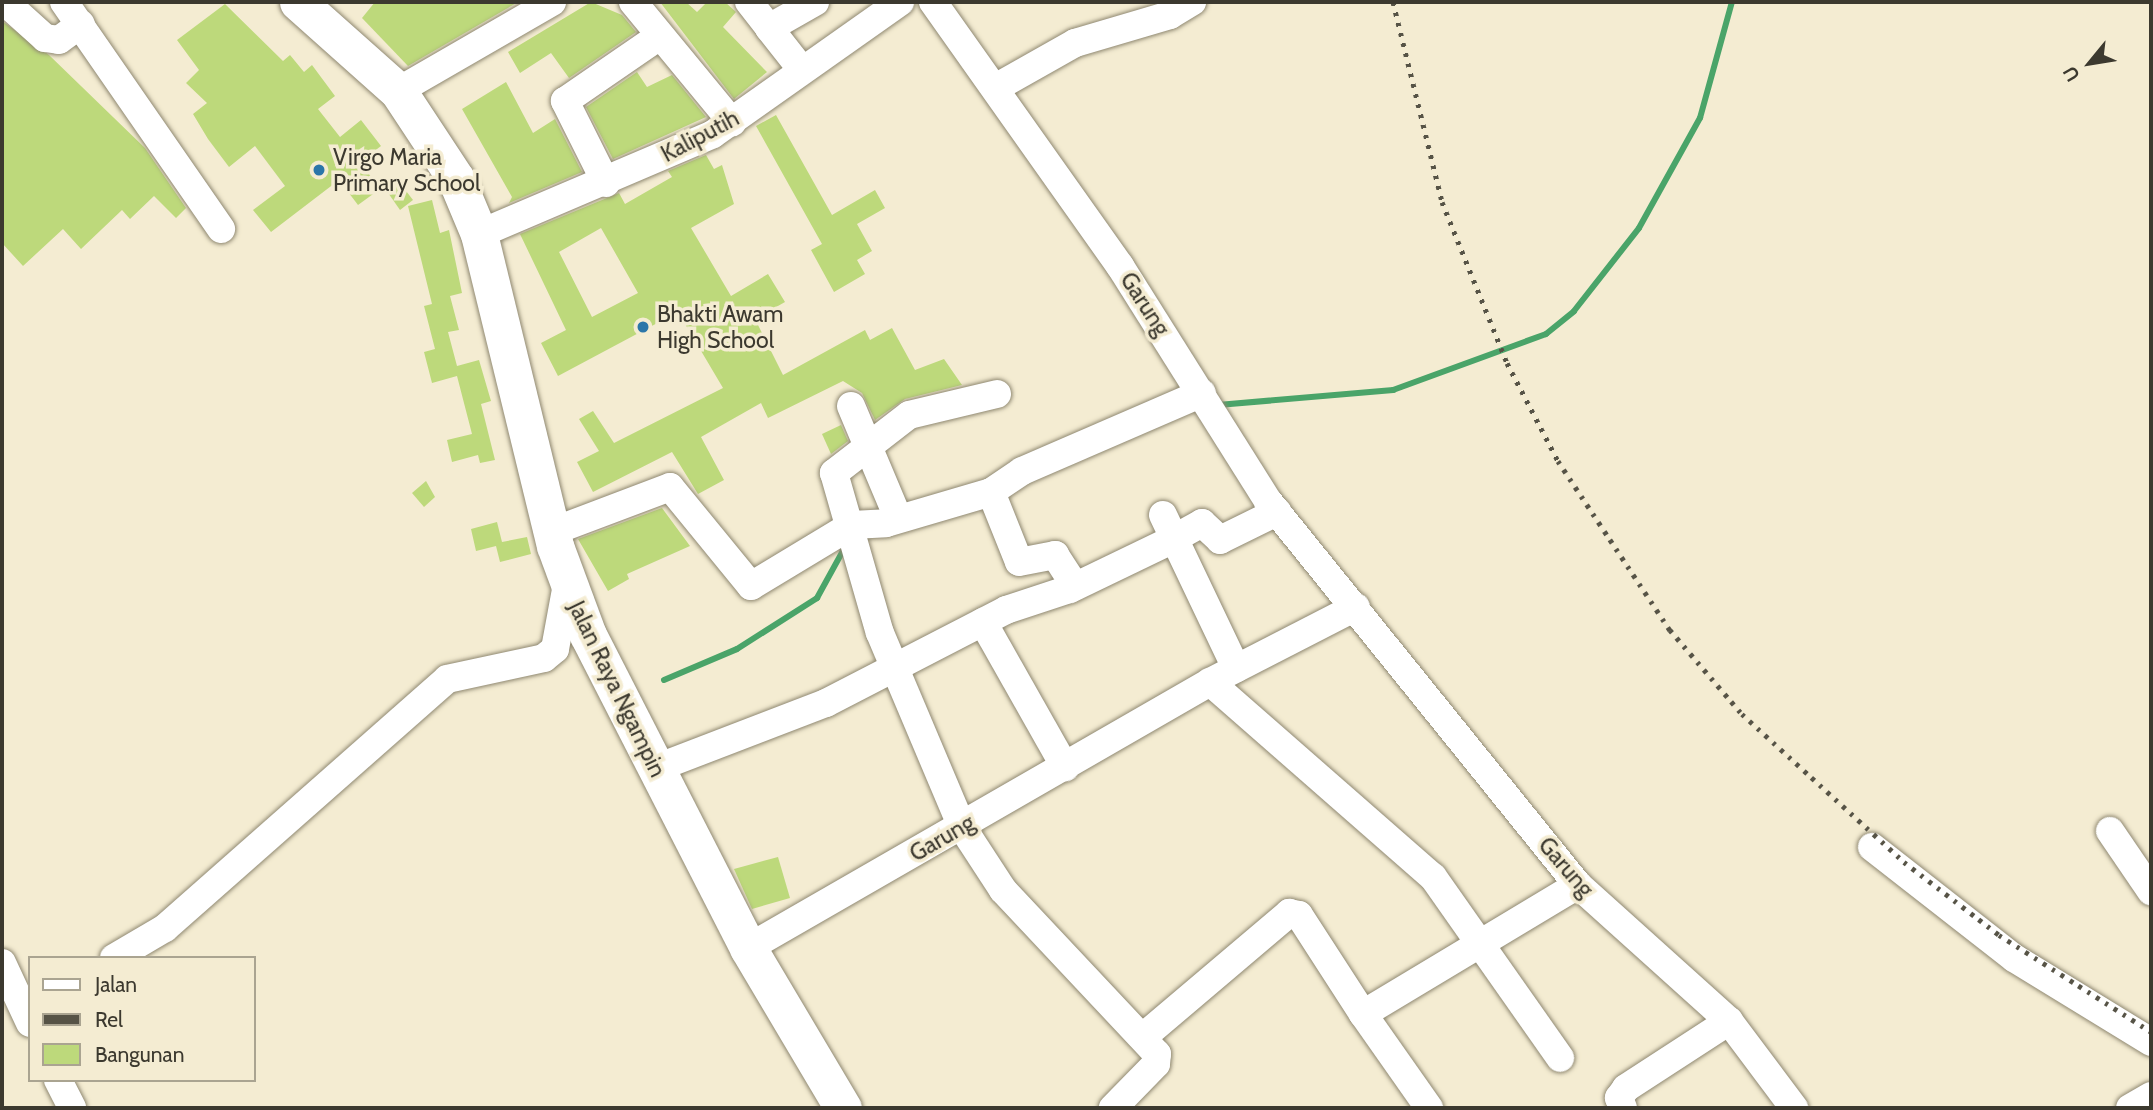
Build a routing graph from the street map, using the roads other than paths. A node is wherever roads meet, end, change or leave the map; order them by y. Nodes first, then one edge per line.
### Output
1 (5, 2) edge
2 (64, 2) edge
3 (298, 2) edge
4 (552, 2) edge
5 (634, 2) edge
6 (749, 2) edge
7 (815, 2) edge
8 (901, 2) edge
9 (933, 2) edge
10 (1192, 2) edge
11 (81, 24) junction
12 (769, 28) junction
13 (658, 37) junction
14 (802, 70) junction
15 (997, 87) junction
16 (398, 91) junction
17 (732, 122) junction
18 (607, 183) junction
19 (221, 229) dead end
20 (480, 234) junction
21 (1202, 393) junction
22 (997, 394) dead end
23 (851, 406) dead end
24 (869, 444) junction
25 (994, 499) junction
26 (1277, 512) junction
27 (898, 518) junction
28 (852, 525) junction
29 (1170, 531) junction
30 (551, 532) junction
31 (567, 584) junction
32 (1075, 586) junction
33 (1356, 607) junction
34 (983, 622) junction
35 (1236, 668) junction
36 (894, 669) junction
37 (1210, 682) junction
38 (1065, 767) junction
39 (654, 769) junction
40 (962, 827) junction
41 (2110, 831) dead end
42 (1872, 847) dead end
43 (1578, 885) junction
44 (2151, 891) edge
45 (1481, 940) junction
46 (748, 948) junction
47 (117, 956) edge
48 (2, 963) edge
49 (27, 1010) edge
50 (1363, 1014) junction
51 (1729, 1021) junction
52 (1143, 1037) junction
53 (2151, 1042) edge
54 (1560, 1058) dead end
55 (59, 1082) edge
56 (72, 1108) edge
57 (844, 1108) edge
58 (1113, 1108) edge
59 (1429, 1108) edge
60 (1623, 1108) edge
61 (1794, 1108) edge

1 - 11 street
2 - 11 street
3 - 16 main road, Jalan Raya Ngampin
4 - 16 street
5 - 13 street
6 - 12 street
7 - 12 street
8 - 14 street, Kaliputih
9 - 15 street, Garung
10 - 15 street
11 - 19 street
12 - 14 street
13 - 17 street
13 - 18 street
14 - 17 street, Kaliputih
15 - 21 street, Garung
16 - 20 main road, Jalan Raya Ngampin
17 - 18 street, Kaliputih
18 - 20 street, Kaliputih
20 - 30 main road, Jalan Raya Ngampin
21 - 25 street
21 - 26 street, Garung
22 - 24 street
23 - 24 street
24 - 27 street
24 - 28 street
25 - 27 street
25 - 32 street
26 - 29 street
26 - 33 street, Garung
27 - 28 street
28 - 30 street
28 - 36 street
29 - 32 street
29 - 35 street
30 - 31 main road, Jalan Raya Ngampin
31 - 39 main road, Jalan Raya Ngampin
31 - 47 street
32 - 34 street
33 - 35 street, Garung
33 - 43 street, Garung
34 - 36 street
34 - 38 street
35 - 37 street, Garung
36 - 39 street
36 - 40 street
37 - 38 street, Garung
37 - 45 street
38 - 40 street, Garung
39 - 46 main road, Jalan Raya Ngampin
40 - 46 street, Garung
40 - 52 street
41 - 44 street
42 - 53 street
43 - 45 street
43 - 51 street, Garung
45 - 50 street
45 - 54 street
46 - 57 main road, Jalan Raya Ngampin
48 - 49 street
50 - 52 street
50 - 59 street
51 - 60 street
51 - 61 street, Garung
52 - 58 street
55 - 56 street

